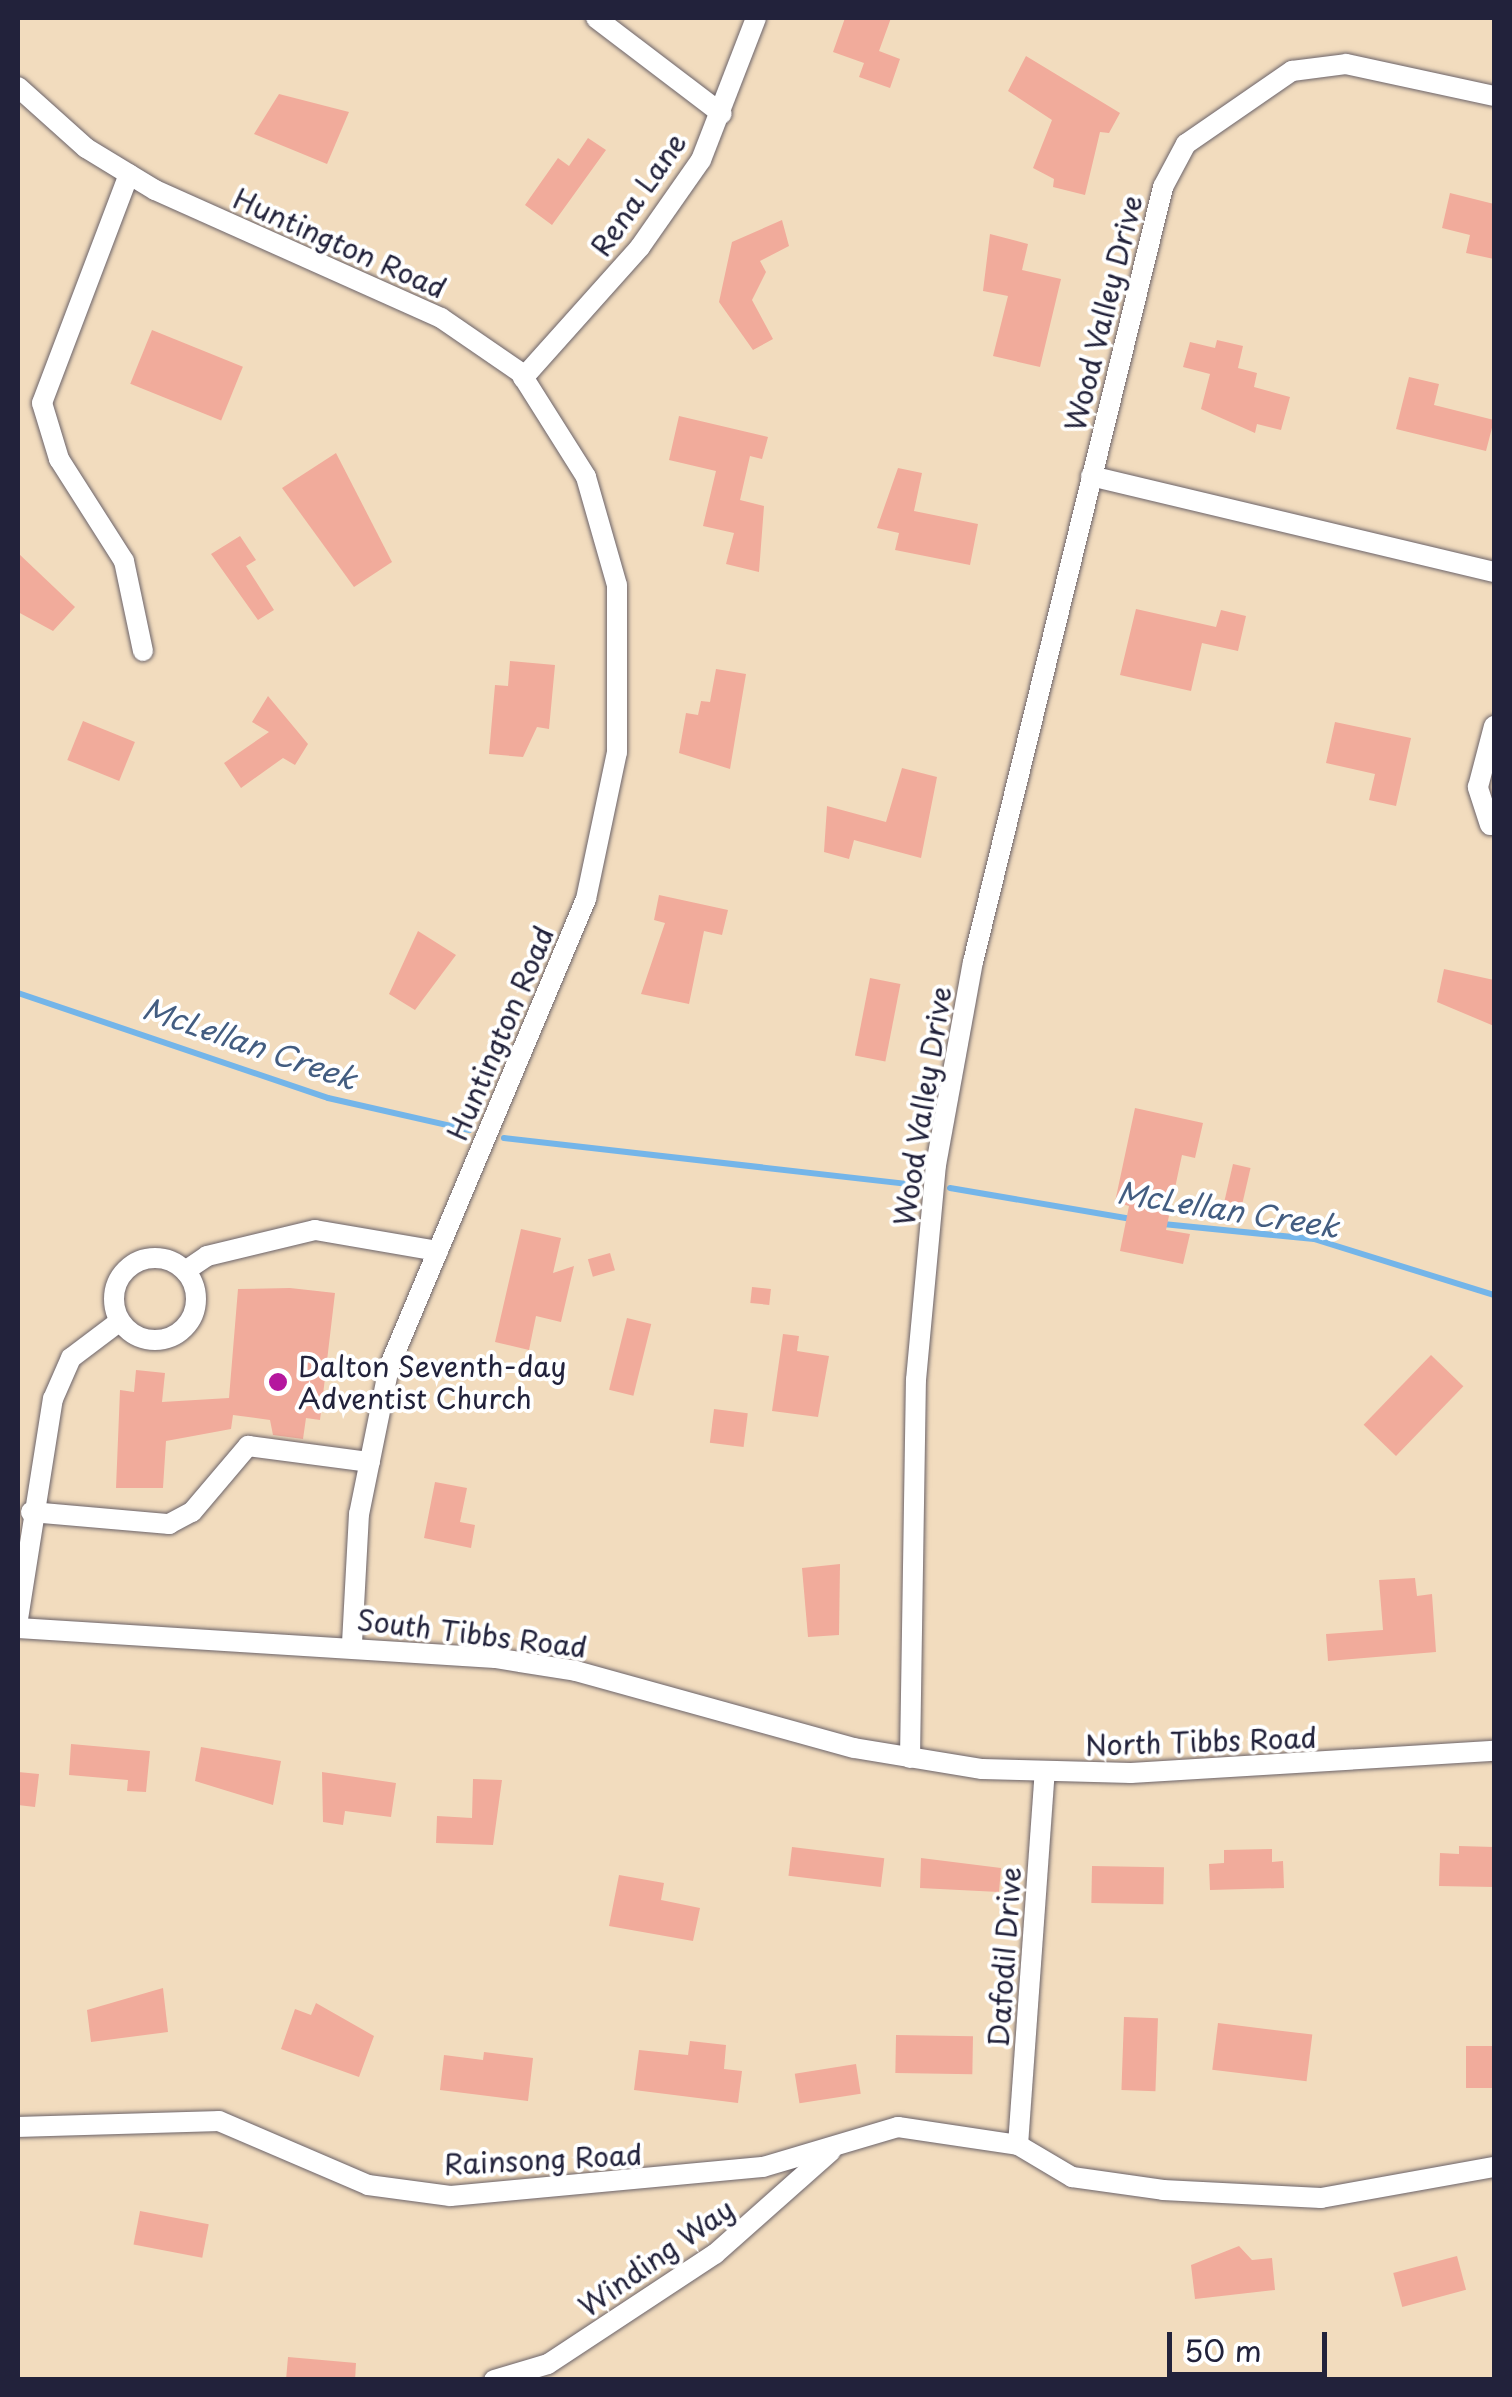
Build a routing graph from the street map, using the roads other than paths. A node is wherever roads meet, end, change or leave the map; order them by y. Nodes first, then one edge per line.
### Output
1 (596, 18) edge
2 (756, 18) edge
3 (18, 87) edge
4 (1494, 96) edge
5 (722, 114) junction
6 (129, 174) junction
7 (523, 378) junction
8 (1091, 476) junction
9 (1494, 572) edge
10 (143, 651) dead end
11 (1494, 726) edge
12 (1490, 825) dead end
13 (438, 1251) junction
14 (185, 1271) junction
15 (120, 1322) junction
16 (370, 1462) junction
17 (31, 1512) junction
18 (18, 1619) edge
19 (18, 1628) edge
20 (352, 1646) junction
21 (1494, 1751) edge
22 (910, 1758) junction
23 (1045, 1772) junction
24 (18, 2127) edge
25 (1018, 2145) junction
26 (831, 2151) junction
27 (1494, 2168) edge
28 (494, 2380) edge

1 - 5 street
2 - 5 street, Rena Lane
3 - 6 street, Huntington Road
4 - 8 street, Wood Valley Drive
5 - 7 street, Rena Lane
6 - 7 street, Huntington Road
6 - 10 street
7 - 13 street, Huntington Road
8 - 9 street, Wood Valley Drive
8 - 22 street, Wood Valley Drive
11 - 12 street
13 - 14 street
13 - 16 street, Huntington Road
14 - 15 street
14 - 15 street
15 - 17 street
16 - 17 street
16 - 20 street, Huntington Road
17 - 18 street
19 - 20 street, South Tibbs Road
20 - 22 street, South Tibbs Road
21 - 23 street, North Tibbs Road
22 - 23 street, North Tibbs Road
23 - 25 street, Dafodil Drive
24 - 26 street, Rainsong Road
25 - 26 street, Rainsong Road
25 - 27 street
26 - 28 street, Winding Way

